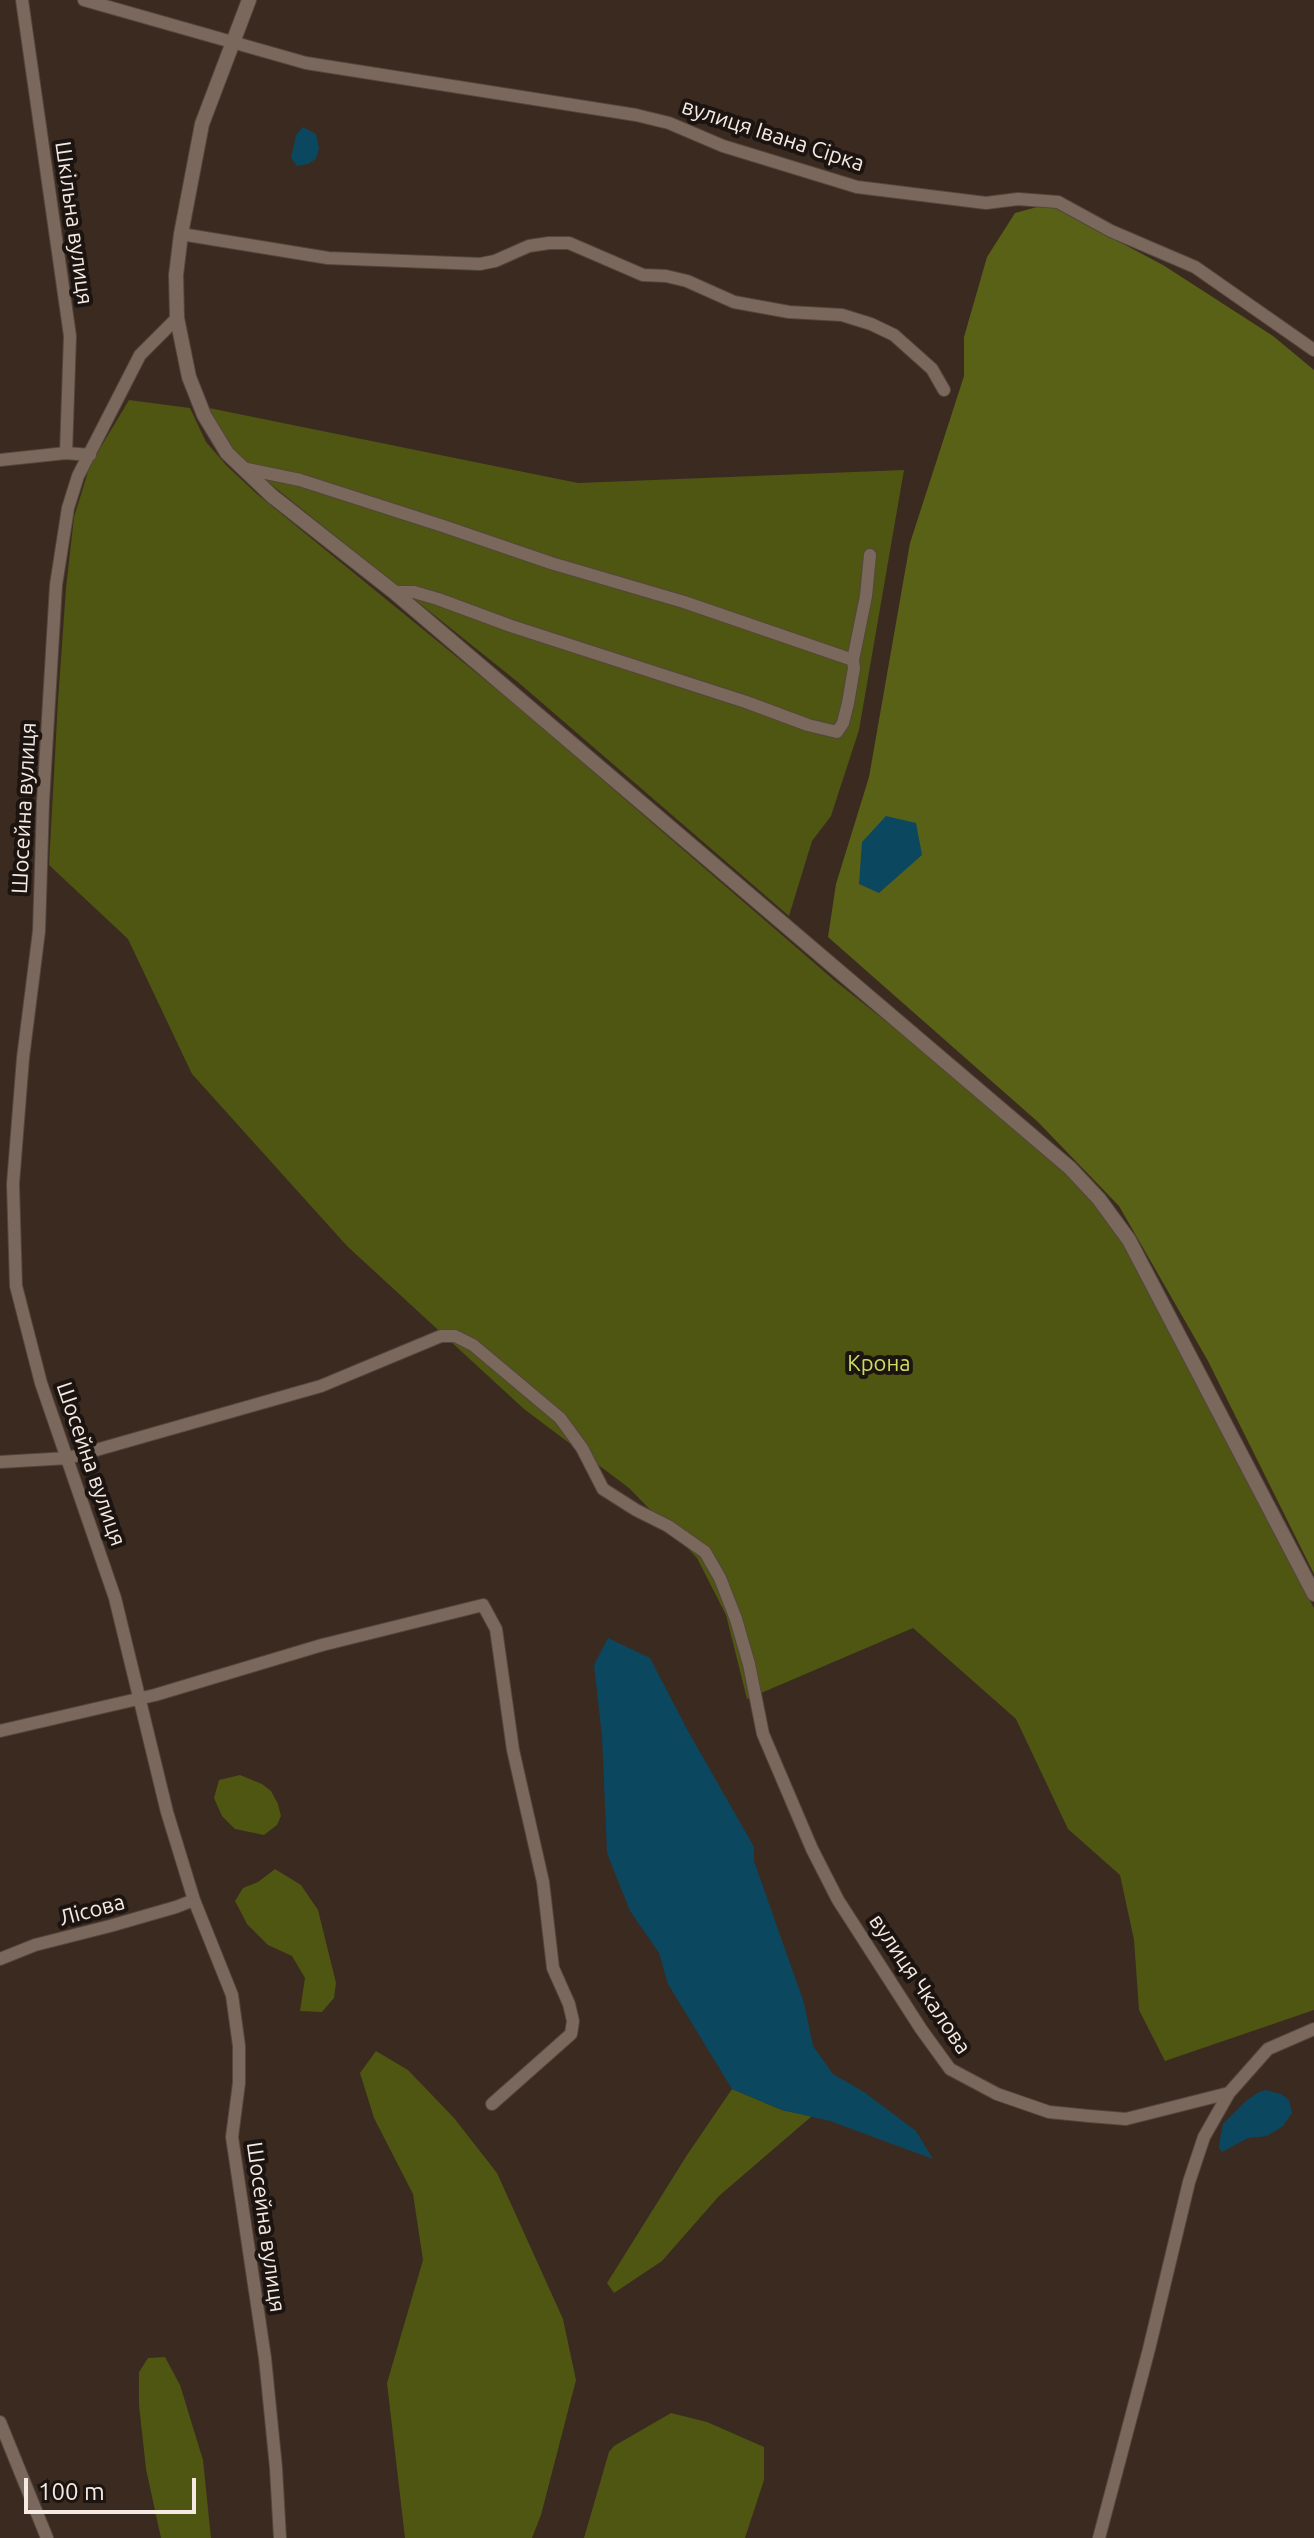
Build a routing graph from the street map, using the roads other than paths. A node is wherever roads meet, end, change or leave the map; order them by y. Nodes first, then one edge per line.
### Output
1 (22, 0) edge
2 (84, 0) edge
3 (249, 0) edge
4 (232, 42) junction
5 (181, 234) junction
6 (177, 318) junction
7 (1314, 350) edge
8 (944, 390) dead end
9 (66, 453) junction
10 (90, 455) junction
11 (0, 460) edge
12 (242, 468) junction
13 (870, 555) dead end
14 (394, 592) junction
15 (853, 660) junction
16 (6, 1186) edge
17 (68, 1458) junction
18 (0, 1462) edge
19 (1314, 1594) edge
20 (138, 1697) junction
21 (0, 1731) edge
22 (194, 1900) junction
23 (0, 1959) edge
24 (1314, 2029) edge
25 (1229, 2093) junction
26 (492, 2104) dead end
27 (0, 2422) edge
28 (47, 2538) edge
29 (280, 2538) edge
30 (1099, 2538) edge

1 - 9 street, Шкільна вулиця
2 - 4 street, вулиця Івана Сірка
3 - 4 street
4 - 5 street
4 - 7 street, вулиця Івана Сірка
5 - 6 street
5 - 8 street
6 - 10 street, Шосейна вулиця
6 - 12 street
9 - 10 street
9 - 11 street
10 - 16 street, Шосейна вулиця
12 - 14 street
12 - 15 street
13 - 15 street
14 - 15 street
14 - 19 street
16 - 17 street, Шосейна вулиця
17 - 18 street
17 - 20 street, Шосейна вулиця
17 - 25 street, вулиця Чкалова
20 - 21 street
20 - 22 street, Шосейна вулиця
20 - 26 street
22 - 23 street, Лісова
22 - 29 street, Шосейна вулиця
24 - 25 street
25 - 30 street
27 - 28 street

